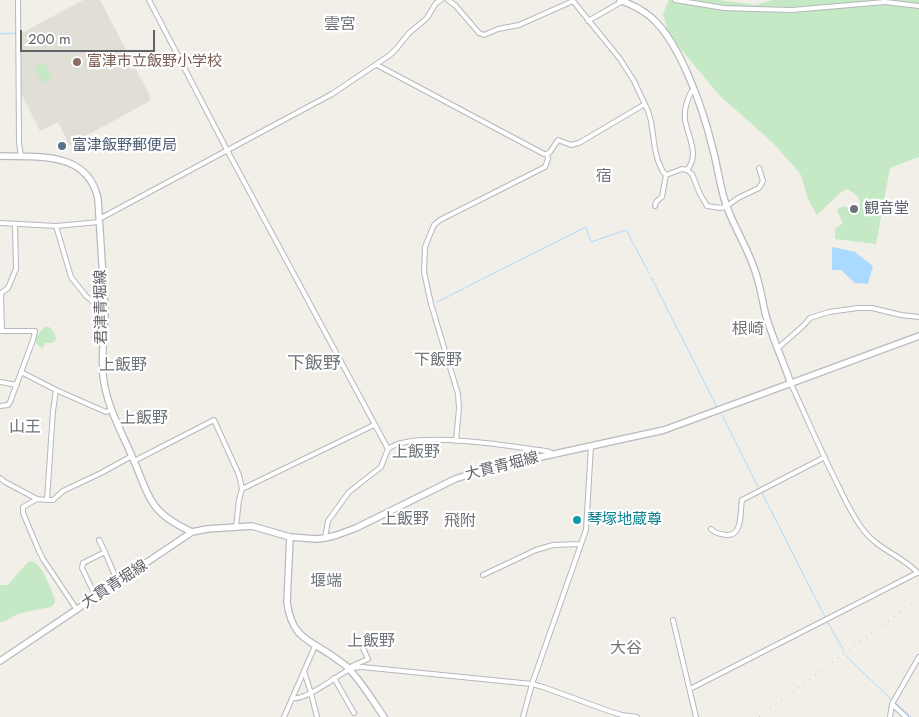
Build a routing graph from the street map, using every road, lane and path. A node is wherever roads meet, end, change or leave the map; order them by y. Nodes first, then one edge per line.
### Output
1 (18, 0) edge
2 (149, 0) edge
3 (441, 0) edge
4 (448, 0) edge
5 (623, 0) edge
6 (674, 0) edge
7 (919, 6) edge
8 (588, 22) junction
9 (376, 65) junction
10 (694, 91) junction
11 (645, 104) junction
12 (227, 150) junction
13 (547, 154) junction
14 (0, 156) edge
15 (21, 156) junction
16 (760, 168) dead end
17 (687, 170) junction
18 (666, 175) junction
19 (655, 206) dead end
20 (727, 206) junction
21 (99, 220) junction
22 (0, 223) edge
23 (14, 224) junction
24 (56, 226) junction
25 (104, 310) junction
26 (919, 317) edge
27 (1, 331) edge
28 (919, 336) edge
29 (778, 349) junction
30 (21, 372) junction
31 (0, 382) edge
32 (792, 384) junction
33 (17, 385) junction
34 (56, 390) junction
35 (0, 406) edge
36 (111, 410) junction
37 (374, 425) junction
38 (456, 441) junction
39 (591, 446) junction
40 (388, 449) junction
41 (554, 454) junction
42 (825, 457) junction
43 (133, 458) junction
44 (0, 478) edge
45 (242, 489) junction
46 (37, 499) junction
47 (47, 500) junction
48 (236, 527) junction
49 (711, 529) dead end
50 (192, 532) junction
51 (290, 537) junction
52 (325, 538) junction
53 (99, 540) dead end
54 (581, 544) junction
55 (105, 552) junction
56 (919, 564) edge
57 (917, 572) edge
58 (483, 576) dead end
59 (118, 583) junction
60 (96, 597) junction
61 (77, 610) junction
62 (674, 620) dead end
63 (315, 646) junction
64 (362, 646) dead end
65 (919, 657) edge
66 (0, 661) edge
67 (349, 668) junction
68 (304, 670) junction
69 (334, 678) junction
70 (532, 684) junction
71 (690, 689) junction
72 (311, 693) junction
73 (292, 698) junction
74 (892, 704) junction
75 (354, 713) dead end
76 (284, 717) edge
77 (317, 717) edge
78 (384, 717) edge
79 (522, 717) edge
80 (637, 717) edge
81 (696, 717) edge
82 (890, 717) edge
83 (906, 717) edge

1 - 15 street
2 - 12 street
3 - 9 street
4 - 8 street
5 - 8 street
5 - 10 main road
6 - 7 street
8 - 11 street
9 - 12 street
9 - 13 street
10 - 17 street
10 - 20 main road
11 - 13 street
11 - 18 street
12 - 21 street
12 - 37 street
13 - 38 street
14 - 15 main road, 君津青堀線
15 - 21 main road, 君津青堀線
16 - 20 street
17 - 18 street
17 - 20 street
18 - 19 street
20 - 29 main road
21 - 24 street
21 - 25 main road, 君津青堀線
22 - 23 street
23 - 24 street
23 - 27 street
24 - 25 street
25 - 36 main road, 君津青堀線
26 - 29 street
27 - 30 street
28 - 32 main road, 大貫青堀線
29 - 32 main road
30 - 33 street
30 - 34 street
31 - 33 street
32 - 39 main road, 大貫青堀線
32 - 42 street
33 - 35 street
34 - 36 street
34 - 47 street
36 - 43 main road, 君津青堀線
37 - 40 street
37 - 45 street
38 - 40 street
38 - 41 street
39 - 41 main road, 大貫青堀線
39 - 54 street
40 - 52 street
41 - 52 main road, 大貫青堀線
42 - 49 street
42 - 57 street
43 - 45 street
43 - 47 street
43 - 50 main road, 君津青堀線
44 - 46 street
45 - 48 street
46 - 47 street
46 - 61 street
48 - 50 main road, 大貫青堀線
48 - 51 main road, 大貫青堀線
50 - 59 main road, 大貫青堀線
51 - 52 main road, 大貫青堀線
51 - 63 main road
53 - 55 street
54 - 58 street
54 - 70 street
55 - 59 street
55 - 60 street
56 - 57 street
57 - 71 street
59 - 60 main road, 大貫青堀線
60 - 61 main road, 大貫青堀線
61 - 66 main road, 大貫青堀線
62 - 71 street
63 - 67 main road
63 - 68 street
64 - 67 street
65 - 74 street
67 - 69 street
67 - 70 street
67 - 78 main road
68 - 72 street
68 - 73 street
69 - 72 street
69 - 75 street
70 - 79 street
70 - 80 street
71 - 81 street
72 - 73 street
72 - 77 street
73 - 76 street
74 - 82 street
74 - 83 street

